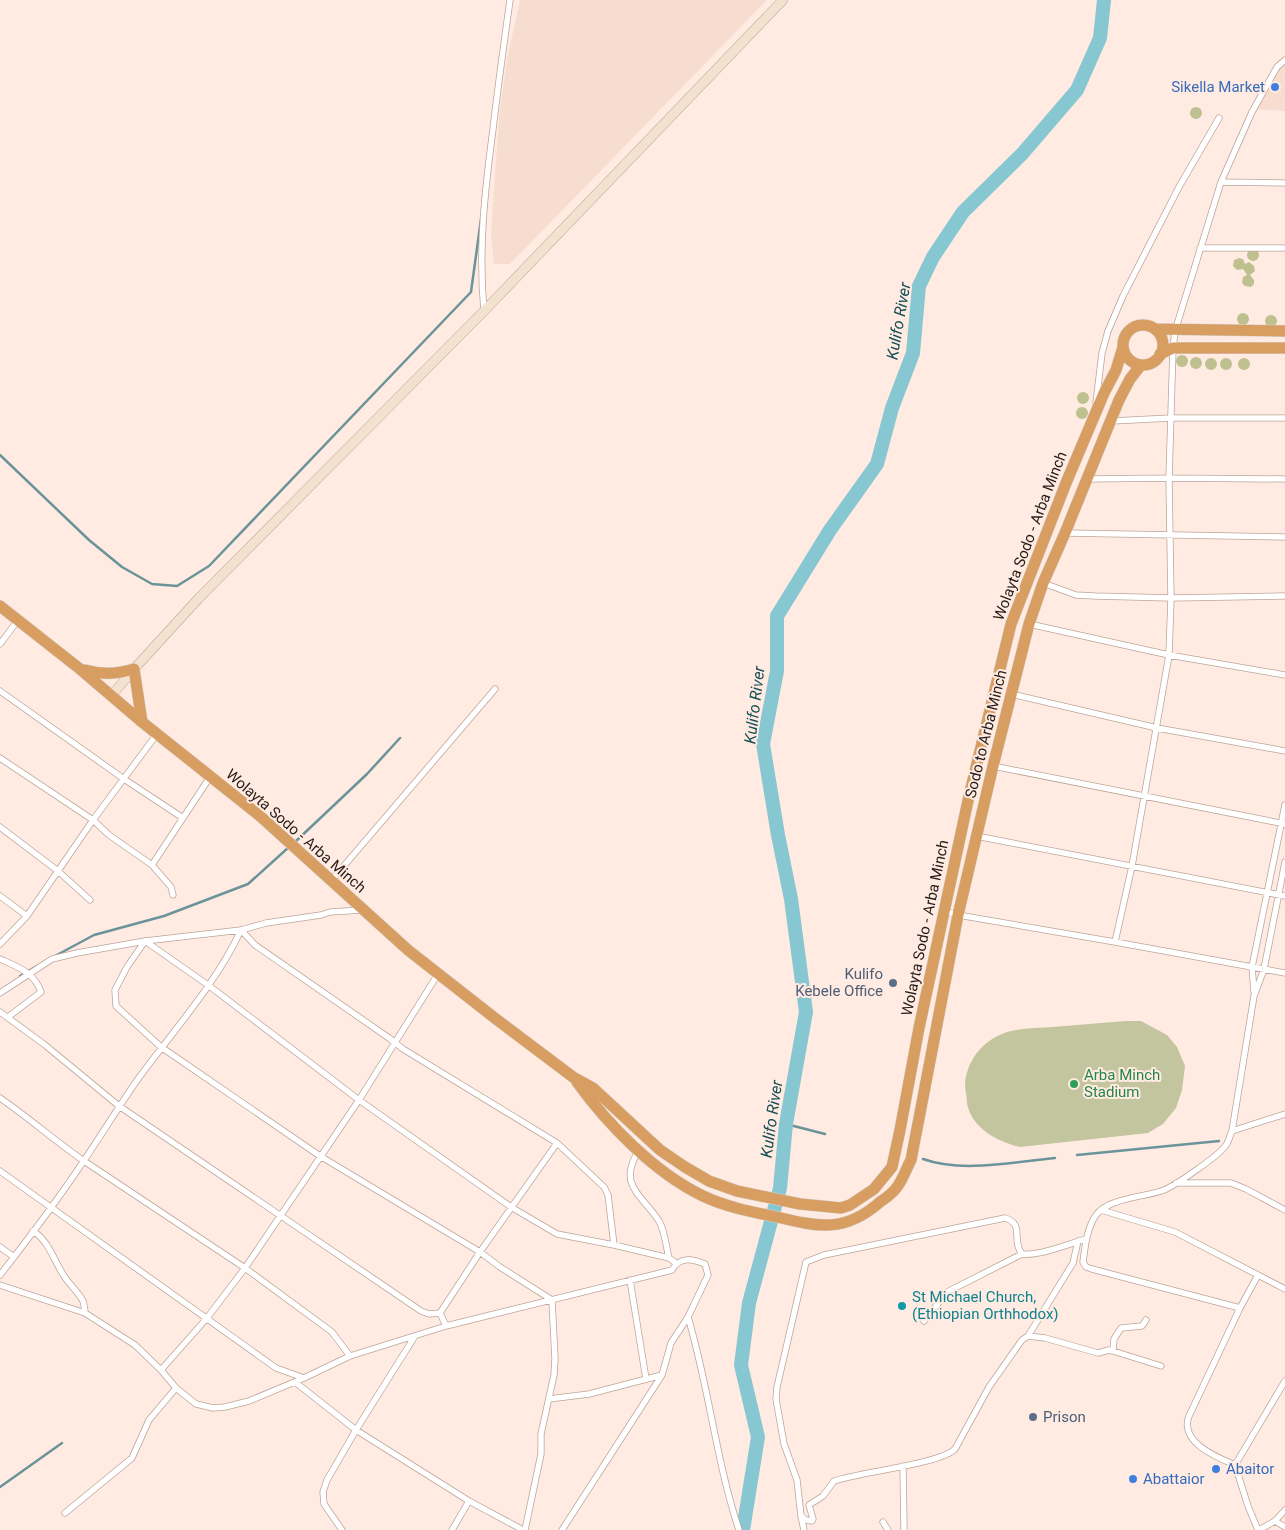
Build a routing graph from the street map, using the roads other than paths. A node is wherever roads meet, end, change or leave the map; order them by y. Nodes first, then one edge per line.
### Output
1 (510, 0) edge
2 (783, 0) edge
3 (1285, 60) edge
4 (1220, 118) dead end
5 (1221, 182) junction
6 (1285, 183) edge
7 (1200, 248) junction
8 (1285, 248) edge
9 (484, 311) junction
10 (1155, 329) junction
11 (1175, 331) junction
12 (1285, 331) edge
13 (1123, 347) junction
14 (1173, 348) junction
15 (1285, 348) edge
16 (1160, 354) junction
17 (1141, 366) junction
18 (1094, 417) junction
19 (1171, 418) junction
20 (1285, 418) edge
21 (1112, 421) junction
22 (1169, 478) junction
23 (1087, 479) junction
24 (1285, 479) edge
25 (1065, 533) junction
26 (1170, 536) junction
27 (1285, 537) edge
28 (1032, 568) junction
29 (1044, 579) junction
30 (1285, 596) edge
31 (1171, 598) junction
32 (0, 606) edge
33 (18, 620) junction
34 (1029, 624) junction
35 (0, 644) edge
36 (1169, 655) junction
37 (80, 669) junction
38 (134, 669) junction
39 (1285, 675) edge
40 (495, 689) dead end
41 (0, 691) edge
42 (1011, 694) junction
43 (111, 696) junction
44 (142, 722) junction
45 (1157, 728) junction
46 (157, 734) junction
47 (1285, 750) edge
48 (0, 758) edge
49 (993, 766) junction
50 (210, 776) junction
51 (124, 779) junction
52 (1144, 796) junction
53 (1285, 805) edge
54 (183, 818) junction
55 (93, 820) junction
56 (1283, 824) edge
57 (0, 827) edge
58 (976, 836) junction
59 (1285, 862) edge
60 (152, 864) junction
61 (1132, 866) junction
62 (58, 871) junction
63 (331, 881) junction
64 (1268, 892) junction
65 (1278, 894) junction
66 (173, 895) dead end
67 (0, 896) edge
68 (1285, 896) edge
69 (90, 900) dead end
70 (362, 910) junction
71 (944, 911) junction
72 (958, 915) junction
73 (27, 916) junction
74 (241, 930) junction
75 (145, 941) junction
76 (1115, 942) junction
77 (0, 944) edge
78 (0, 959) edge
79 (1252, 967) junction
80 (1264, 969) junction
81 (1285, 973) edge
82 (30, 974) junction
83 (438, 974) junction
84 (208, 985) junction
85 (0, 993) edge
86 (1254, 996) junction
87 (0, 1012) edge
88 (8, 1016) junction
89 (919, 1028) junction
90 (935, 1032) junction
91 (395, 1043) junction
92 (161, 1048) junction
93 (573, 1076) junction
94 (0, 1098) edge
95 (359, 1100) junction
96 (119, 1106) junction
97 (1285, 1114) edge
98 (1232, 1131) junction
99 (557, 1143) junction
100 (639, 1150) junction
101 (320, 1156) junction
102 (84, 1161) junction
103 (0, 1171) edge
104 (1176, 1183) junction
105 (52, 1207) junction
106 (512, 1207) junction
107 (734, 1207) joint
108 (1101, 1210) junction
109 (1285, 1210) edge
110 (280, 1215) junction
111 (33, 1231) junction
112 (1086, 1239) junction
113 (1078, 1241) junction
114 (614, 1245) junction
115 (0, 1247) edge
116 (480, 1252) junction
117 (1022, 1254) junction
118 (14, 1257) junction
119 (669, 1258) junction
120 (676, 1263) junction
121 (245, 1268) junction
122 (0, 1275) edge
123 (1258, 1275) junction
124 (630, 1280) junction
125 (0, 1284) edge
126 (1285, 1289) edge
127 (552, 1300) junction
128 (1240, 1308) junction
129 (85, 1313) junction
130 (440, 1313) junction
131 (688, 1317) junction
132 (207, 1318) junction
133 (1146, 1320) dead end
134 (924, 1321) dead end
135 (446, 1326) junction
136 (415, 1336) junction
137 (1028, 1336) junction
138 (1113, 1351) junction
139 (350, 1356) junction
140 (1161, 1366) dead end
141 (161, 1370) junction
142 (662, 1375) junction
143 (304, 1378) junction
144 (646, 1380) junction
145 (1285, 1381) edge
146 (295, 1382) junction
147 (176, 1388) junction
148 (549, 1399) junction
149 (356, 1430) junction
150 (1235, 1465) junction
151 (903, 1466) junction
152 (469, 1501) junction
153 (1285, 1510) edge
154 (65, 1512) dead end
155 (801, 1516) junction
156 (1275, 1521) junction
157 (883, 1522) dead end
158 (1285, 1527) edge
159 (342, 1530) edge
160 (452, 1530) edge
161 (524, 1530) edge
162 (562, 1530) edge
163 (739, 1530) edge
164 (804, 1530) edge
165 (888, 1530) edge
166 (904, 1530) edge
167 (1259, 1530) edge

1 - 9 street
2 - 9 street
3 - 5 street
4 - 18 street
5 - 6 street
5 - 7 street
7 - 8 street
7 - 11 street
9 - 38 street
10 - 11 highway, Wolayta Sodo - Arba Minch
10 - 13 highway, Wolayta Sodo - Arba Minch
10 - 16 highway
11 - 12 highway, Wolayta Sodo - Arba Minch
11 - 14 street
13 - 17 highway
13 - 18 highway, Wolayta Sodo - Arba Minch
14 - 15 highway
14 - 16 highway
14 - 19 street
16 - 17 highway
17 - 21 highway, Sodo to Arba Minch
18 - 28 highway, Wolayta Sodo - Arba Minch
19 - 20 street
19 - 21 street
19 - 22 street
21 - 23 highway, Sodo to Arba Minch
22 - 23 street
22 - 24 street
22 - 26 street
23 - 25 highway, Sodo to Arba Minch
25 - 26 street
25 - 29 highway, Sodo to Arba Minch
26 - 27 street
26 - 31 street
28 - 29 highway
28 - 71 highway, Wolayta Sodo - Arba Minch
29 - 31 street
29 - 34 highway, Sodo to Arba Minch
30 - 31 street
31 - 36 street
32 - 33 highway, Wolayta Sodo - Arba Minch
33 - 35 street
33 - 37 highway, Wolayta Sodo - Arba Minch
34 - 36 street
34 - 42 highway, Sodo to Arba Minch
36 - 39 street
36 - 45 street
37 - 38 highway
37 - 43 highway, Wolayta Sodo - Arba Minch
38 - 43 street
38 - 44 highway
40 - 63 street
41 - 51 street
42 - 45 street
42 - 49 highway, Sodo to Arba Minch
43 - 44 highway, Wolayta Sodo - Arba Minch
44 - 46 highway, Wolayta Sodo - Arba Minch
45 - 47 street
45 - 52 street
46 - 50 highway, Wolayta Sodo - Arba Minch
46 - 51 street
48 - 55 street
49 - 52 street
49 - 58 highway, Sodo to Arba Minch
50 - 54 street
50 - 63 highway, Wolayta Sodo - Arba Minch
51 - 54 street
51 - 55 street
52 - 56 street
52 - 61 street
53 - 56 street
54 - 60 street
55 - 60 street
55 - 62 street
56 - 64 street
57 - 62 street
58 - 61 street
58 - 72 highway, Sodo to Arba Minch
59 - 65 street
60 - 66 street
61 - 64 street
61 - 76 street
62 - 69 street
62 - 73 street
63 - 70 highway, Wolayta Sodo - Arba Minch
64 - 65 street
64 - 79 street
65 - 68 street
65 - 80 street
67 - 73 street
70 - 74 street
70 - 83 highway, Wolayta Sodo - Arba Minch
71 - 72 street
71 - 89 highway, Wolayta Sodo - Arba Minch
72 - 76 street
72 - 90 highway, Sodo to Arba Minch
73 - 77 street
74 - 75 street
74 - 84 street
74 - 91 street
75 - 82 street
75 - 84 street
75 - 92 street
76 - 79 street
78 - 82 street
79 - 80 street
79 - 86 street
80 - 81 street
80 - 86 street
82 - 85 street
82 - 88 street
83 - 91 street
83 - 93 highway, Wolayta Sodo - Arba Minch
84 - 92 street
84 - 95 street
86 - 98 street
87 - 88 street
88 - 96 street
89 - 90 highway
89 - 93 highway, Wolayta Sodo - Arba Minch
90 - 107 highway, Sodo to Arba Minch
91 - 95 street
91 - 99 street
92 - 96 street
92 - 101 street
93 - 100 highway, Wolayta Sodo - Arba Minch
94 - 102 street
95 - 101 street
95 - 106 street
96 - 102 street
96 - 110 street
97 - 98 street
98 - 104 street
99 - 106 street
99 - 114 street
100 - 107 highway, Wolayta Sodo - Arba Minch
100 - 119 street
101 - 110 street
101 - 116 street
102 - 105 street
102 - 121 street
103 - 105 street
104 - 108 street
104 - 109 street
105 - 111 street
105 - 132 street
106 - 114 street
106 - 116 street
108 - 112 street
108 - 123 street
110 - 121 street
110 - 130 street
111 - 118 street
111 - 129 street
112 - 113 street
112 - 128 street
113 - 117 street
113 - 137 street
114 - 119 street
115 - 118 street
116 - 127 street
116 - 130 street
117 - 134 street
117 - 155 street
118 - 122 street
119 - 120 street
120 - 124 street
120 - 131 street
121 - 132 street
121 - 139 street
123 - 126 street
123 - 128 street
124 - 127 street
124 - 144 street
125 - 129 street
127 - 135 street
127 - 148 street
128 - 150 street
129 - 141 street
130 - 135 street
131 - 142 street
131 - 163 street
132 - 141 street
132 - 143 street
133 - 138 street
135 - 136 street
136 - 139 street
136 - 149 street
137 - 138 street
137 - 151 street
138 - 140 street
139 - 143 street
141 - 147 street
142 - 144 street
142 - 162 street
143 - 146 street
144 - 148 street
145 - 150 street
146 - 147 street
146 - 149 street
147 - 154 street
148 - 161 street
149 - 152 street
149 - 159 street
150 - 167 street
151 - 155 street
151 - 166 street
152 - 160 street
152 - 161 street
153 - 156 street
155 - 164 street
156 - 158 street
156 - 167 street
157 - 165 street

